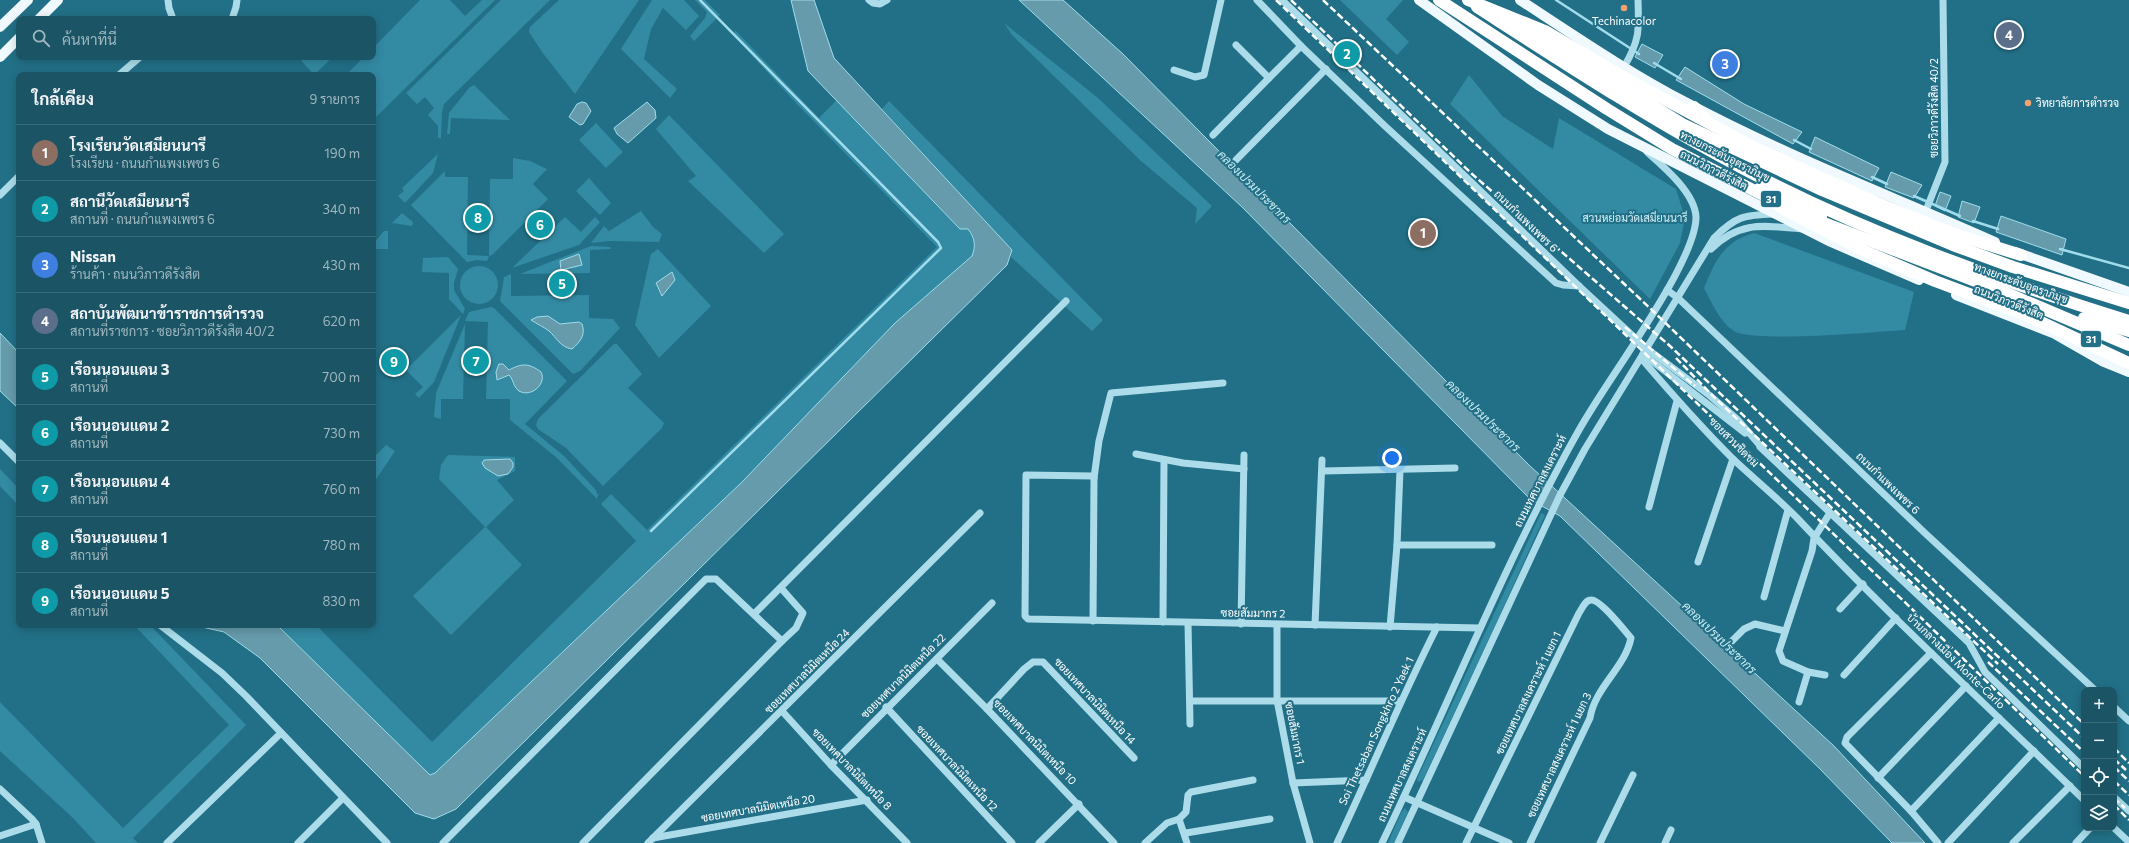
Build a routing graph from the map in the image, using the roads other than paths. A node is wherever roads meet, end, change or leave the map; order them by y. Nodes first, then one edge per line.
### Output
1 (28, 0) edge
2 (58, 0) edge
3 (168, 0) edge
4 (237, 0) edge
5 (869, 0) edge
6 (887, 0) edge
7 (1221, 0) edge
8 (1256, 0) edge
9 (1282, 0) edge
10 (1419, 0) edge
11 (1439, 0) edge
12 (1445, 0) edge
13 (1467, 0) edge
14 (1482, 0) edge
15 (1520, 0) edge
16 (1638, 0) edge
17 (1943, 0) edge
18 (42, 16) edge
19 (172, 16) edge
20 (233, 16) edge
21 (0, 27) edge
22 (16, 41) edge
23 (1236, 46) dead end
24 (1301, 46) junction
25 (0, 57) edge
26 (136, 60) edge
27 (1624, 67) junction
28 (1326, 69) junction
29 (1174, 70) dead end
30 (122, 72) edge
31 (1269, 78) junction
32 (1694, 107) junction
33 (1213, 135) dead end
34 (1725, 143) junction
35 (1644, 149) junction
36 (1236, 160) dead end
37 (16, 179) edge
38 (1758, 189) junction
39 (0, 195) edge
40 (1927, 209) junction
41 (1774, 214) junction
42 (1805, 230) junction
43 (2021, 255) junction
44 (1701, 259) junction
45 (2100, 283) junction
46 (1579, 286) junction
47 (2129, 286) edge
48 (1667, 290) junction
49 (2129, 292) edge
50 (1678, 298) junction
51 (1066, 301) dead end
52 (2129, 303) edge
53 (2129, 321) edge
54 (2129, 331) edge
55 (2053, 333) junction
56 (1636, 339) junction
57 (2129, 345) edge
58 (1644, 353) junction
59 (2129, 363) edge
60 (2129, 372) edge
61 (1224, 383) dead end
62 (1677, 401) junction
63 (0, 443) edge
64 (1136, 454) dead end
65 (1244, 455) dead end
66 (16, 459) edge
67 (1734, 459) junction
68 (1164, 460) junction
69 (1322, 460) dead end
70 (1455, 468) dead end
71 (1244, 469) junction
72 (1400, 470) junction
73 (1322, 471) junction
74 (1094, 478) junction
75 (1649, 507) dead end
76 (1788, 510) junction
77 (980, 513) dead end
78 (1830, 513) junction
79 (1814, 538) junction
80 (1397, 545) junction
81 (1492, 545) dead end
82 (1698, 562) dead end
83 (1863, 584) junction
84 (781, 588) junction
85 (1764, 597) dead end
86 (992, 603) dead end
87 (1840, 609) dead end
88 (754, 614) junction
89 (1896, 618) junction
90 (1614, 619) joint
91 (1093, 621) junction
92 (1163, 622) junction
93 (1188, 623) junction
94 (1241, 624) junction
95 (1278, 625) junction
96 (1315, 625) junction
97 (1390, 627) junction
98 (1437, 627) junction
99 (164, 628) edge
100 (1480, 628) junction
101 (1785, 631) junction
102 (782, 641) junction
103 (1732, 641) dead end
104 (1931, 653) junction
105 (937, 659) junction
106 (1808, 672) junction
107 (1826, 675) dead end
108 (1844, 675) dead end
109 (1966, 686) junction
110 (2092, 687) edge
111 (1277, 700) junction
112 (1190, 701) junction
113 (1400, 701) junction
114 (1799, 702) dead end
115 (886, 707) junction
116 (987, 709) junction
117 (2117, 710) edge
118 (782, 711) junction
119 (1999, 718) junction
120 (2129, 721) edge
121 (1190, 724) dead end
122 (281, 733) junction
123 (2034, 752) junction
124 (1134, 758) dead end
125 (831, 765) junction
126 (2081, 765) edge
127 (1633, 774) dead end
128 (1878, 778) junction
129 (1253, 780) dead end
130 (1366, 780) junction
131 (1293, 782) junction
132 (2070, 786) junction
133 (0, 789) edge
134 (8, 797) junction
135 (1404, 797) junction
136 (2081, 797) edge
137 (343, 798) junction
138 (0, 800) edge
139 (867, 800) junction
140 (2117, 800) edge
141 (1417, 802) junction
142 (1079, 804) junction
143 (1911, 811) junction
144 (2129, 811) edge
145 (1179, 819) junction
146 (1270, 819) dead end
147 (36, 824) junction
148 (1473, 826) junction
149 (1671, 830) dead end
150 (2087, 831) edge
151 (2117, 831) edge
152 (1186, 833) junction
153 (0, 836) edge
154 (650, 841) edge
155 (2129, 842) edge
156 (42, 843) edge
157 (167, 843) edge
158 (298, 843) edge
159 (387, 843) edge
160 (443, 843) edge
161 (583, 843) edge
162 (907, 843) edge
163 (1012, 843) edge
164 (1039, 843) edge
165 (1114, 843) edge
166 (1145, 843) edge
167 (1187, 843) edge
168 (1310, 843) edge
169 (1336, 843) edge
170 (1382, 843) edge
171 (1398, 843) edge
172 (1466, 843) edge
173 (1509, 843) edge
174 (1530, 843) edge
175 (1600, 843) edge
176 (1665, 843) edge
177 (1938, 843) edge
178 (1948, 843) edge
179 (2013, 843) edge
180 (2076, 843) edge

1 - 21 main road
2 - 18 main road
3 - 19 street
4 - 20 street
5 - 6 street
7 - 29 street
8 - 24 street
9 - 46 street, ถนนกำแพงเพชร 6
10 - 35 main road, ถนนวิภาวดีรังสิต / 31
11 - 57 highway, ถนนวิภาวดีรังสิต / 31
12 - 38 highway, ทางยกระดับอุตราภิมุข / 31
13 - 43 highway, bridge
13 - 53 highway, ทางยกระดับอุตราภิมุข / 31, bridge
14 - 34 highway
15 - 27 main road
16 - 27 street
17 - 40 street, ซอยวิภาวดีรังสิต 40/2
22 - 25 main road
23 - 31 street
24 - 28 street
24 - 31 street
26 - 30 street
27 - 32 main road
28 - 36 street
28 - 46 street
31 - 33 street
32 - 34 highway
32 - 40 main road
34 - 52 highway
35 - 41 main road, ถนนวิภาวดีรังสิต / 31
35 - 48 street, ถนนเทศบาลสงเคราะห์
37 - 39 street
38 - 54 highway, ทางยกระดับอุตราภิมุข / 31, bridge
38 - 59 highway, bridge
40 - 43 main road
41 - 42 main road, ถนนวิภาวดีรังสิต / 31
41 - 44 street
42 - 44 street
42 - 55 main road, ถนนวิภาวดีรังสิต / 31
43 - 45 main road
44 - 50 street
45 - 47 main road
45 - 49 main road
46 - 56 street, ถนนกำแพงเพชร 6
48 - 50 street, ถนนกำแพงเพชร 6
48 - 56 street, ถนนเทศบาลสงเคราะห์
50 - 58 street
50 - 110 street, ถนนกำแพงเพชร 6
51 - 84 street
55 - 57 highway, 31
55 - 60 main road, ถนนวิภาวดีรังสิต
56 - 58 street, ถนนกำแพงเพชร 6
56 - 100 street, ถนนเทศบาลสงเคราะห์
58 - 62 street, ซอยสวนชิดชม
58 - 78 street, ถนนกำแพงเพชร 6
58 - 141 street
61 - 74 street
62 - 67 street, ซอยสวนชิดชม
62 - 75 street
63 - 66 street
64 - 68 street
65 - 71 street
67 - 76 street, ซอยสวนชิดชม
67 - 82 street
68 - 71 street
68 - 92 street
69 - 73 street
70 - 72 street
71 - 94 street
72 - 73 street
72 - 80 street
73 - 96 street
74 - 91 street
74 - 91 street, ซอยสัมมากร 2
76 - 79 street, ซอยสวนชิดชม
76 - 85 street
77 - 118 street, ซอยเทศบาลนิมิตเหนือ 24
78 - 79 street
78 - 126 street, ถนนกำแพงเพชร 6
79 - 83 street, บ้านกลางเมือง Monte-Carlo
79 - 101 street
80 - 81 street
80 - 97 street
83 - 87 street
83 - 89 street, บ้านกลางเมือง Monte-Carlo
84 - 88 street
84 - 102 street
86 - 105 street, ซอยเทศบาลนิมิตเหนือ 22
88 - 102 street
88 - 160 street
89 - 104 street, บ้านกลางเมือง Monte-Carlo
89 - 108 street
90 - 148 street, ซอยเทศบาลสงเคราะห์ 1 แยก 1
90 - 174 street, ซอยเทศบาลสงเคราะห์ 1 แยก 3
91 - 92 street, ซอยสัมมากร 2
92 - 93 street, ซอยสัมมากร 2
93 - 94 street, ซอยสัมมากร 2
93 - 112 street
94 - 95 street, ซอยสัมมากร 2
95 - 96 street, ซอยสัมมากร 2
95 - 111 street, ซอยสัมมากร 1
96 - 97 street, ซอยสัมมากร 2
97 - 98 street, ซอยสัมมากร 2
98 - 100 street, ซอยสัมมากร 2
98 - 113 street, Soi Thetsaban Songkhro 2 Yaek 1
99 - 122 street
100 - 135 street, ถนนเทศบาลสงเคราะห์
101 - 103 street
101 - 106 street
102 - 161 street
104 - 109 street, บ้านกลางเมือง Monte-Carlo
104 - 128 street
105 - 115 street, ซอยเทศบาลนิมิตเหนือ 22
105 - 116 street, ซอยเทศบาลนิมิตเหนือ 10
106 - 107 street
106 - 114 street
109 - 119 street, บ้านกลางเมือง Monte-Carlo
109 - 128 street
111 - 112 street
111 - 113 street
111 - 131 street, ซอยสัมมากร 1
112 - 121 street
113 - 130 street, Soi Thetsaban Songkhro 2 Yaek 1
115 - 125 street, ซอยเทศบาลนิมิตเหนือ 22
115 - 163 street, ซอยเทศบาลนิมิตเหนือ 12
116 - 124 street, ซอยเทศบาลนิมิตเหนือ 14
116 - 142 street, ซอยเทศบาลนิมิตเหนือ 10
117 - 120 street
118 - 125 street, ซอยเทศบาลนิมิตเหนือ 8
118 - 154 street, ซอยเทศบาลนิมิตเหนือ 24
119 - 123 street, บ้านกลางเมือง Monte-Carlo
119 - 143 street
122 - 137 street
122 - 157 street
123 - 132 street, บ้านกลางเมือง Monte-Carlo
123 - 178 street
125 - 139 street, ซอยเทศบาลนิมิตเหนือ 8
127 - 175 street
128 - 143 street
129 - 145 street
130 - 131 street
130 - 169 street, Soi Thetsaban Songkhro 2 Yaek 1
131 - 168 street, ซอยสัมมากร 1
132 - 136 street, บ้านกลางเมือง Monte-Carlo
132 - 179 street
133 - 134 street
134 - 138 street
134 - 147 street
135 - 141 street
135 - 170 street, ถนนเทศบาลสงเคราะห์
137 - 158 street
137 - 159 street
139 - 154 street, ซอยเทศบาลนิมิตเหนือ 20
139 - 162 street, ซอยเทศบาลนิมิตเหนือ 8
140 - 144 street
141 - 148 street
141 - 171 street
142 - 164 street
142 - 165 street, ซอยเทศบาลนิมิตเหนือ 10
143 - 177 street
145 - 152 street
145 - 166 street
146 - 152 street
147 - 153 street
147 - 156 street
148 - 172 street
148 - 173 street
149 - 176 street
150 - 180 street
151 - 155 street
152 - 167 street

